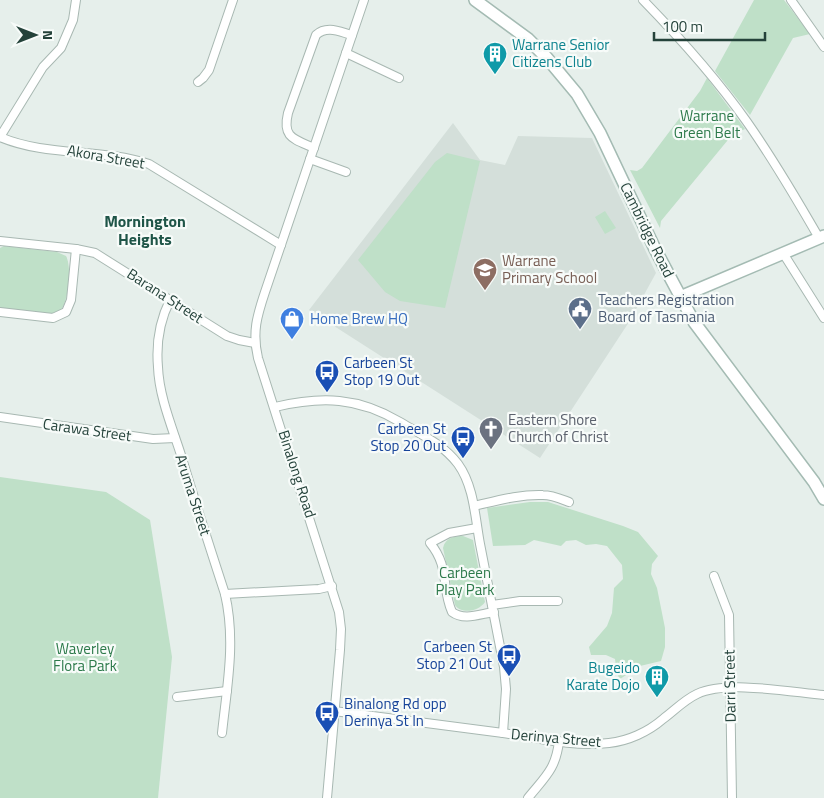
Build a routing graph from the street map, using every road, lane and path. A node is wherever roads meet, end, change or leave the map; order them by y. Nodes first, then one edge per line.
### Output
1 (76, 0) edge
2 (234, 0) edge
3 (364, 0) edge
4 (643, 0) edge
5 (791, 0) edge
6 (478, 1) edge
7 (352, 35) junction
8 (824, 47) edge
9 (346, 53) junction
10 (399, 78) dead end
11 (198, 82) dead end
12 (0, 137) edge
13 (314, 148) junction
14 (310, 159) junction
15 (346, 172) dead end
16 (822, 237) edge
17 (0, 241) edge
18 (281, 245) junction
19 (76, 249) junction
20 (783, 253) junction
21 (680, 297) junction
22 (170, 300) junction
23 (0, 312) edge
24 (824, 318) edge
25 (255, 343) junction
26 (275, 407) junction
27 (0, 417) edge
28 (175, 438) junction
29 (565, 491) dead end
30 (824, 499) edge
31 (474, 506) junction
32 (477, 528) junction
33 (714, 576) dead end
34 (332, 586) junction
35 (225, 594) junction
36 (558, 601) dead end
37 (493, 608) junction
38 (730, 688) junction
39 (227, 692) junction
40 (824, 695) edge
41 (177, 697) dead end
42 (334, 711) junction
43 (222, 733) dead end
44 (503, 733) junction
45 (559, 741) junction
46 (327, 798) edge
47 (528, 798) edge
48 (732, 798) edge

1 - 12 street
2 - 11 street
3 - 7 street, Binalong Road
4 - 16 street
5 - 8 street
6 - 21 main road, Cambridge Road
7 - 9 street, Binalong Road
7 - 13 street
9 - 10 street
9 - 13 street, Binalong Road
12 - 18 street, Akora Street
13 - 14 street, Binalong Road
14 - 15 street
14 - 18 street, Binalong Road
16 - 20 main road
17 - 19 street, Barana Street
18 - 25 street, Binalong Road
19 - 22 street, Barana Street
19 - 23 street
20 - 21 main road
20 - 24 street
21 - 30 main road, Cambridge Road
22 - 25 street, Barana Street
22 - 28 street, Aruma Street
25 - 26 street, Binalong Road
26 - 31 street
26 - 34 street, Binalong Road
27 - 28 street, Carawa Street
28 - 35 street, Aruma Street
29 - 31 street
31 - 32 street
32 - 37 street
32 - 37 street
33 - 38 street, Darri Street
34 - 35 street
34 - 42 street, Binalong Road
35 - 39 street, Aruma Street
36 - 37 street
37 - 44 street
38 - 40 street, Derinya Street
38 - 45 street, Derinya Street
38 - 48 street, Darri Street
39 - 41 street
39 - 43 street, Aruma Street
42 - 44 street, Derinya Street
42 - 46 street, Binalong Road
44 - 45 street, Derinya Street
45 - 47 street

